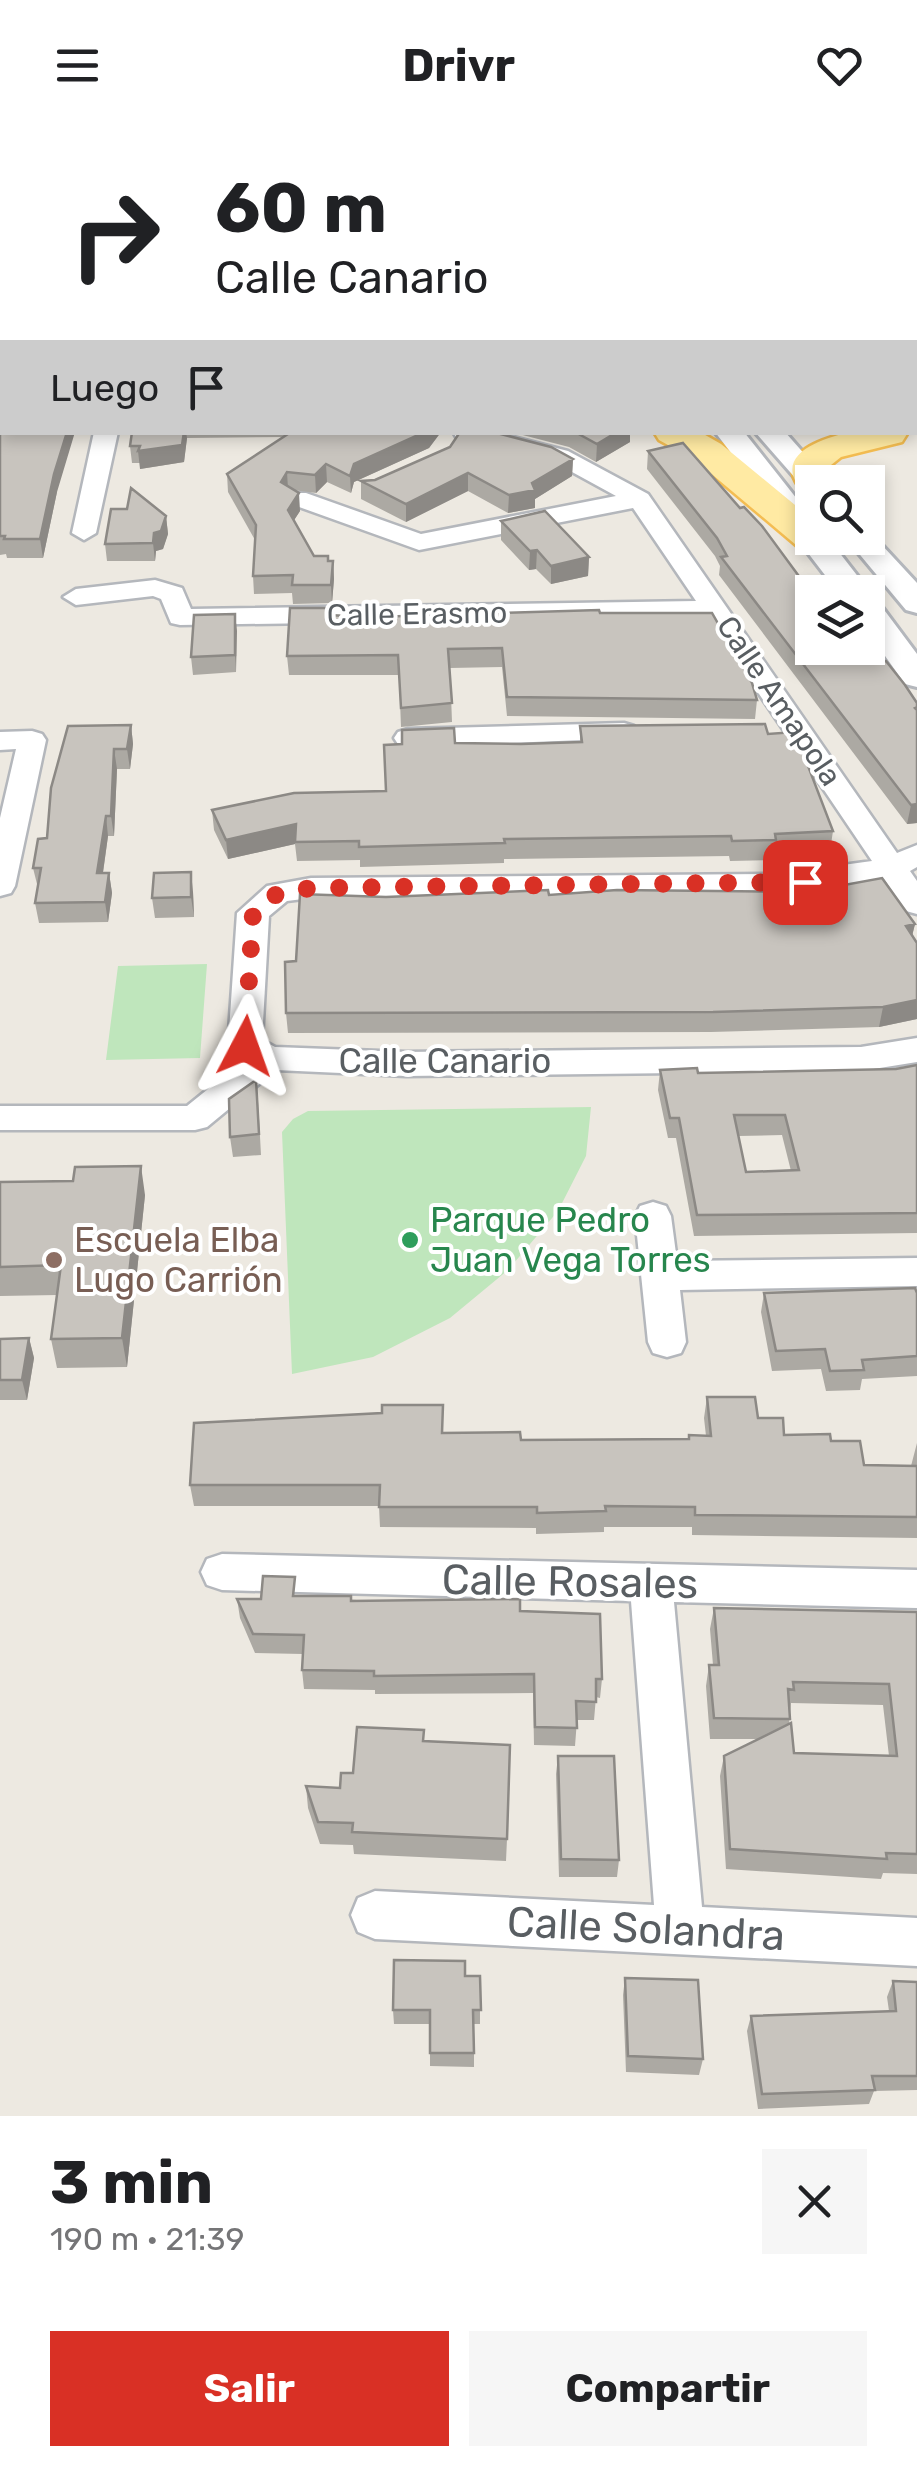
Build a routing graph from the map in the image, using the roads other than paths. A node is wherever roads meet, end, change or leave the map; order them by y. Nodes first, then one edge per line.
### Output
1 (105, 435) edge
2 (677, 435) edge
3 (731, 435) edge
4 (772, 435) edge
5 (895, 435) edge
6 (456, 436) edge
7 (799, 465) edge
8 (814, 465) edge
9 (298, 498) edge
10 (639, 498) junction
11 (795, 515) edge
12 (795, 523) edge
13 (84, 533) dead end
14 (826, 555) edge
15 (876, 555) edge
16 (841, 575) edge
17 (76, 596) dead end
18 (917, 603) edge
19 (716, 608) junction
20 (885, 633) edge
21 (917, 677) edge
22 (485, 702) dead end
23 (761, 731) edge
24 (800, 731) junction
25 (642, 732) edge
26 (485, 733) junction
27 (408, 738) edge
28 (0, 741) edge
29 (909, 864) edge
30 (0, 886) edge
31 (917, 904) edge
32 (917, 1050) edge
33 (269, 1058) junction
34 (0, 1118) edge
35 (653, 1216) dead end
36 (917, 1272) edge
37 (660, 1276) junction
38 (667, 1342) dead end
39 (222, 1572) dead end
40 (651, 1584) junction
41 (917, 1589) edge
42 (376, 1915) dead end
43 (680, 1930) junction
44 (917, 1942) edge

1 - 13 street
2 - 12 main road
3 - 11 street
4 - 7 street
5 - 8 main road
6 - 10 street, Calle Amapola
9 - 10 street
10 - 19 street, Calle Amapola
14 - 16 street
15 - 18 street
17 - 19 street, Calle Erasmo
19 - 24 street, Calle Amapola
20 - 21 street
22 - 26 street
23 - 24 street
24 - 29 street, Calle Amapola
25 - 26 street
26 - 27 street
28 - 30 street
29 - 31 street, Calle Amapola
29 - 33 street
32 - 33 street, Calle Canario
33 - 34 street
35 - 37 street
36 - 37 street
37 - 38 street
39 - 40 street, Calle Rosales
40 - 41 street, Calle Rosales
40 - 43 street
42 - 43 street, Calle Solandra
43 - 44 street, Calle Solandra

